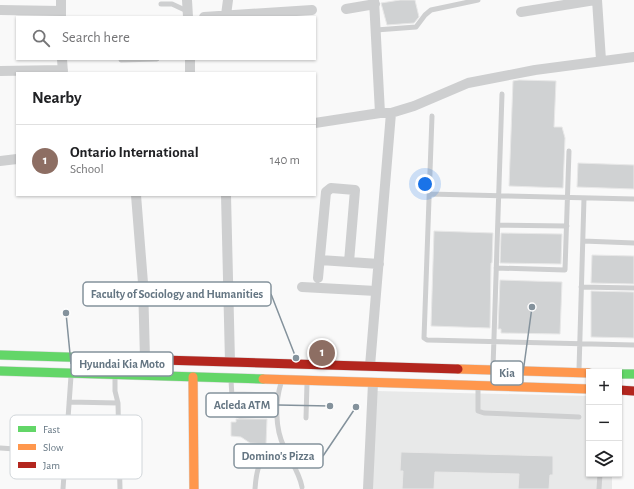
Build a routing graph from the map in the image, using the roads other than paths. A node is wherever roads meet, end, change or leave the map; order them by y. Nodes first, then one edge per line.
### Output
1 (60, 0) edge
2 (187, 0) edge
3 (228, 0) edge
4 (478, 0) edge
5 (596, 0) edge
6 (374, 2) edge
7 (558, 3) edge
8 (161, 4) dead end
9 (346, 9) dead end
10 (0, 10) edge
11 (312, 10) dead end
12 (520, 12) dead end
13 (61, 14) edge
14 (188, 14) edge
15 (226, 15) junction
16 (215, 16) edge
17 (376, 30) junction
18 (634, 57) edge
19 (62, 60) edge
20 (189, 60) edge
21 (601, 60) junction
22 (63, 71) edge
23 (0, 72) edge
24 (190, 72) edge
25 (502, 94) dead end
26 (380, 113) junction
27 (391, 113) junction
28 (432, 116) dead end
29 (316, 123) edge
30 (570, 151) dead end
31 (16, 159) edge
32 (0, 161) edge
33 (429, 194) junction
34 (136, 196) edge
35 (226, 196) edge
36 (499, 196) junction
37 (568, 198) junction
38 (584, 198) junction
39 (634, 199) edge
40 (498, 225) junction
41 (567, 226) junction
42 (583, 241) junction
43 (634, 243) edge
44 (320, 260) junction
45 (349, 262) junction
46 (379, 264) junction
47 (496, 268) junction
48 (318, 278) dead end
49 (302, 287) dead end
50 (582, 287) junction
51 (634, 288) edge
52 (376, 291) junction
53 (494, 342) junction
54 (580, 344) junction
55 (634, 345) edge
56 (0, 355) edge
57 (72, 357) junction
58 (145, 360) junction
59 (230, 362) junction
60 (370, 366) junction
61 (0, 371) edge
62 (281, 372) junction
63 (307, 372) junction
64 (71, 373) junction
65 (579, 373) junction
66 (586, 373) edge
67 (622, 374) edge
68 (634, 374) edge
69 (115, 375) junction
70 (193, 377) junction
71 (231, 378) junction
72 (493, 378) junction
73 (373, 382) junction
74 (478, 386) junction
75 (586, 389) edge
76 (622, 390) edge
77 (634, 391) edge
78 (232, 394) junction
79 (277, 395) junction
80 (69, 402) junction
81 (118, 403) junction
82 (68, 415) edge
83 (118, 415) edge
84 (277, 415) junction
85 (579, 417) dead end
86 (306, 418) dead end
87 (0, 448) edge
88 (284, 448) junction
89 (10, 449) edge
90 (600, 477) edge
91 (64, 479) edge
92 (120, 479) edge
93 (302, 487) dead end
94 (63, 489) edge
95 (120, 489) edge
96 (194, 489) edge
97 (255, 489) edge
98 (368, 489) edge
99 (600, 489) edge

1 - 13 street
2 - 14 street
3 - 15 street
4 - 17 lane
5 - 7 street
5 - 21 street
6 - 9 street
6 - 17 street
7 - 12 street
8 - 14 lane
10 - 13 street
11 - 15 street
15 - 16 street
17 - 26 street
18 - 21 street
19 - 22 street
20 - 24 street
21 - 27 street
22 - 23 street
25 - 36 lane
26 - 27 street
26 - 29 street
27 - 46 street
28 - 33 lane
30 - 37 lane
31 - 32 street
33 - 36 lane
33 - 53 lane
34 - 58 street
35 - 59 street
36 - 37 lane
36 - 40 lane
37 - 38 lane
37 - 41 lane
38 - 39 lane
38 - 42 lane
40 - 41 lane
40 - 47 lane
41 - 47 lane
42 - 43 lane
42 - 50 lane
44 - 45 street
44 - 45 street
44 - 48 street
45 - 46 street
46 - 52 street
47 - 53 lane
49 - 52 street
50 - 51 lane
50 - 54 lane
52 - 60 street
53 - 54 lane
53 - 72 lane
54 - 55 lane
54 - 65 lane
56 - 57 main road
57 - 58 main road
57 - 64 main road
58 - 59 main road
59 - 62 main road
60 - 63 main road
60 - 72 main road
61 - 64 main road
62 - 63 main road
62 - 63 main road
62 - 71 main road
62 - 79 lane
63 - 73 main road
63 - 86 lane
64 - 69 main road
64 - 80 lane
65 - 66 main road
65 - 72 main road
67 - 68 main road
69 - 70 main road
69 - 81 lane
70 - 71 main road
70 - 96 main road
71 - 78 lane
72 - 74 main road
72 - 75 main road
73 - 74 main road
73 - 98 street
74 - 85 lane
76 - 77 main road
78 - 79 lane
78 - 84 lane
79 - 84 lane
80 - 81 lane
80 - 82 lane
81 - 83 lane
84 - 88 lane
87 - 89 lane
88 - 93 lane
88 - 97 lane
90 - 99 lane
91 - 94 lane
92 - 95 lane

